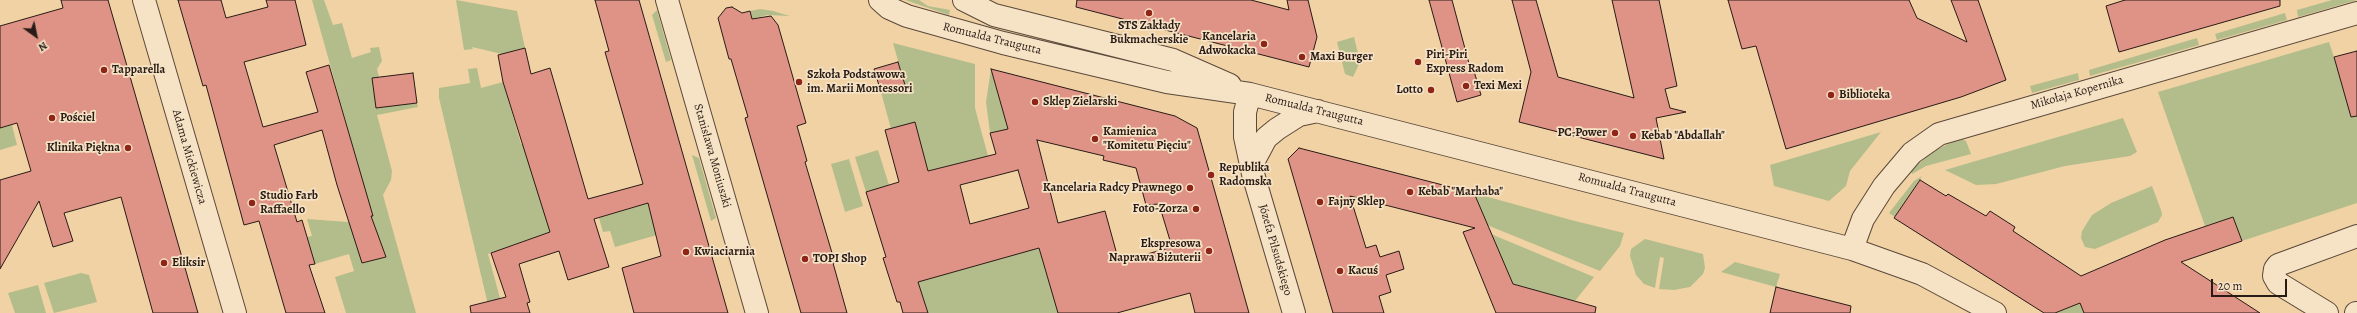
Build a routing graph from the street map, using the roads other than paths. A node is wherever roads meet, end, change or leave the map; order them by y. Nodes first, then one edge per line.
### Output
1 (144, 0) edge
2 (667, 0) edge
3 (880, 0) edge
4 (964, 0) edge
5 (2357, 13) edge
6 (1250, 94) junction
7 (1318, 111) junction
8 (1251, 166) junction
9 (2357, 236) edge
10 (1852, 249) junction
11 (235, 313) edge
12 (757, 313) edge
13 (1294, 313) edge
14 (1995, 313) edge
15 (2327, 313) edge

1 - 11 street, Adama Mickiewicza
2 - 12 street, Stanisława Moniuszki
3 - 6 street, Romualda Traugutta
4 - 6 street, Romualda Traugutta
5 - 10 street, Mikołaja Kopernika
6 - 7 street, Romualda Traugutta
6 - 8 street, Józefa Piłsudskiego
7 - 8 street
7 - 10 street, Romualda Traugutta
8 - 13 street, Józefa Piłsudskiego
9 - 15 street
10 - 14 street, Romualda Traugutta

